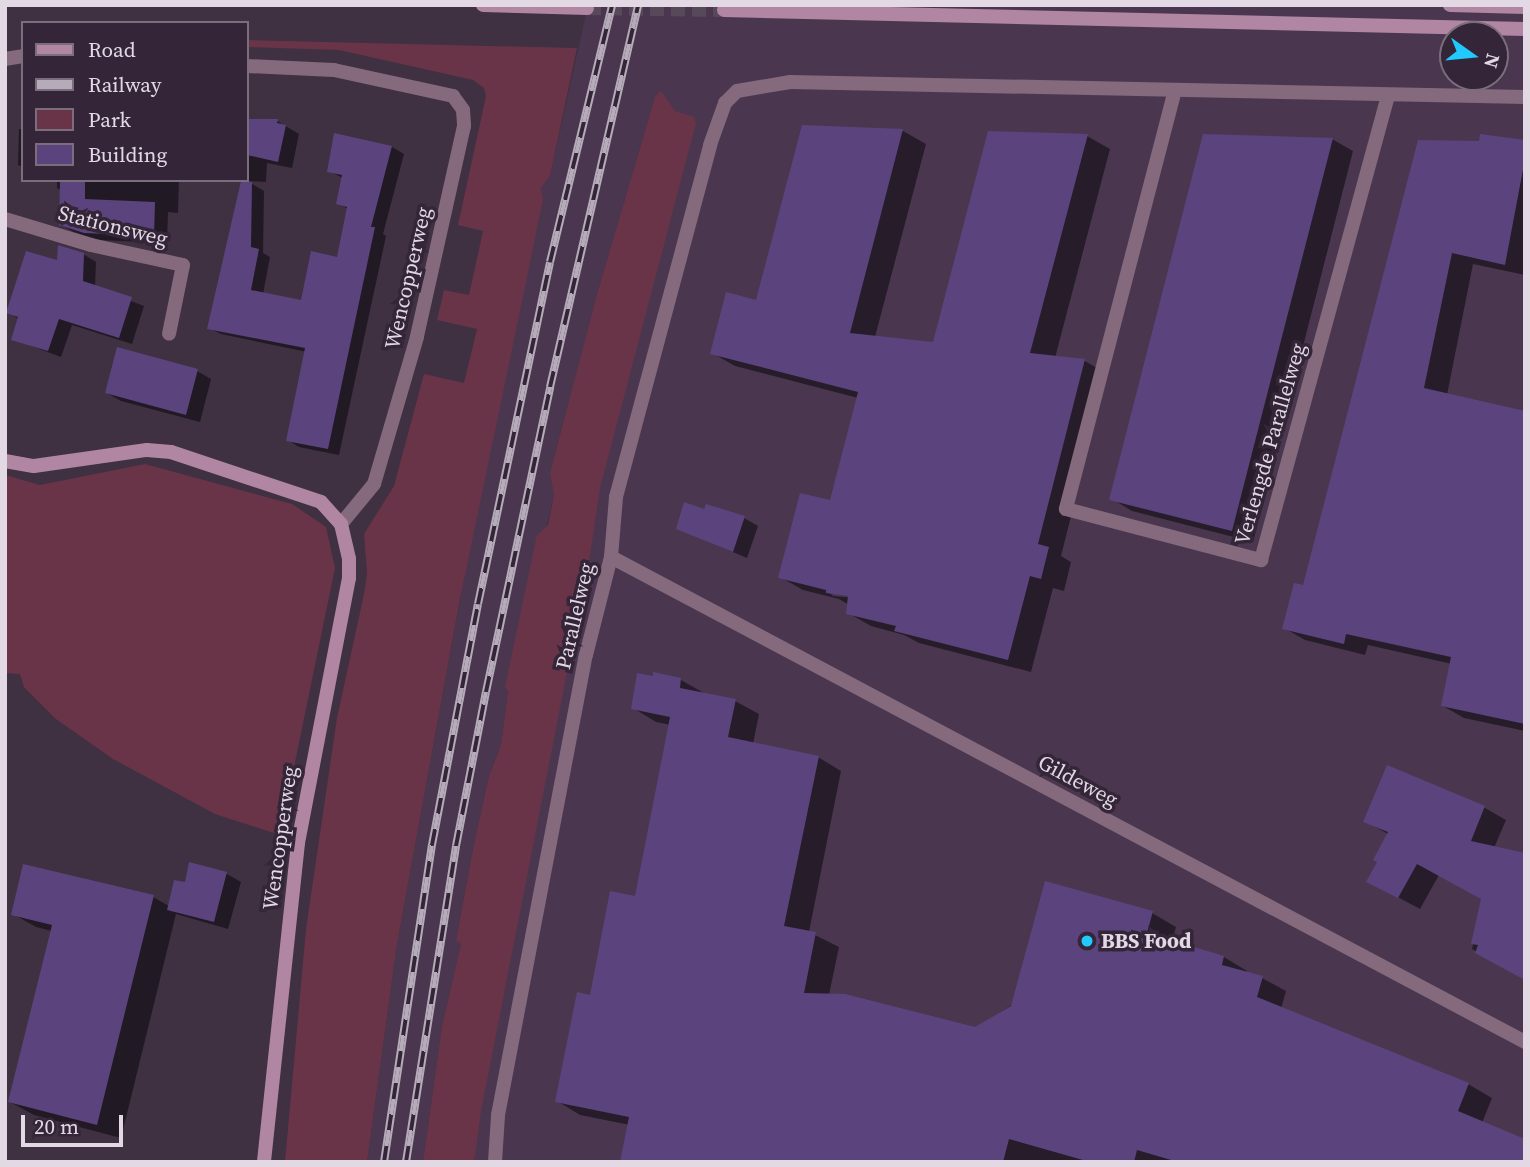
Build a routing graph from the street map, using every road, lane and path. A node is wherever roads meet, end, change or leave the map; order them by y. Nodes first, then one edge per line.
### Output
1 (483, 5) edge
2 (1450, 5) edge
3 (1525, 7) edge
4 (587, 8) dead end
5 (724, 10) dead end
6 (1525, 29) edge
7 (248, 66) edge
8 (1175, 90) junction
9 (1388, 95) junction
10 (1525, 97) edge
11 (5, 219) edge
12 (169, 334) dead end
13 (5, 461) edge
14 (341, 524) junction
15 (611, 557) junction
16 (1525, 1042) edge
17 (264, 1162) edge
18 (495, 1162) edge

1 - 4 street
2 - 3 street
5 - 6 street
7 - 14 street, Wencopperweg
8 - 9 street
8 - 9 street, Verlengde Parallelweg
8 - 15 street, Parallelweg
9 - 10 street
11 - 12 street, Stationsweg
13 - 14 street
14 - 17 street, Wencopperweg
15 - 16 street, Gildeweg
15 - 18 street, Parallelweg

